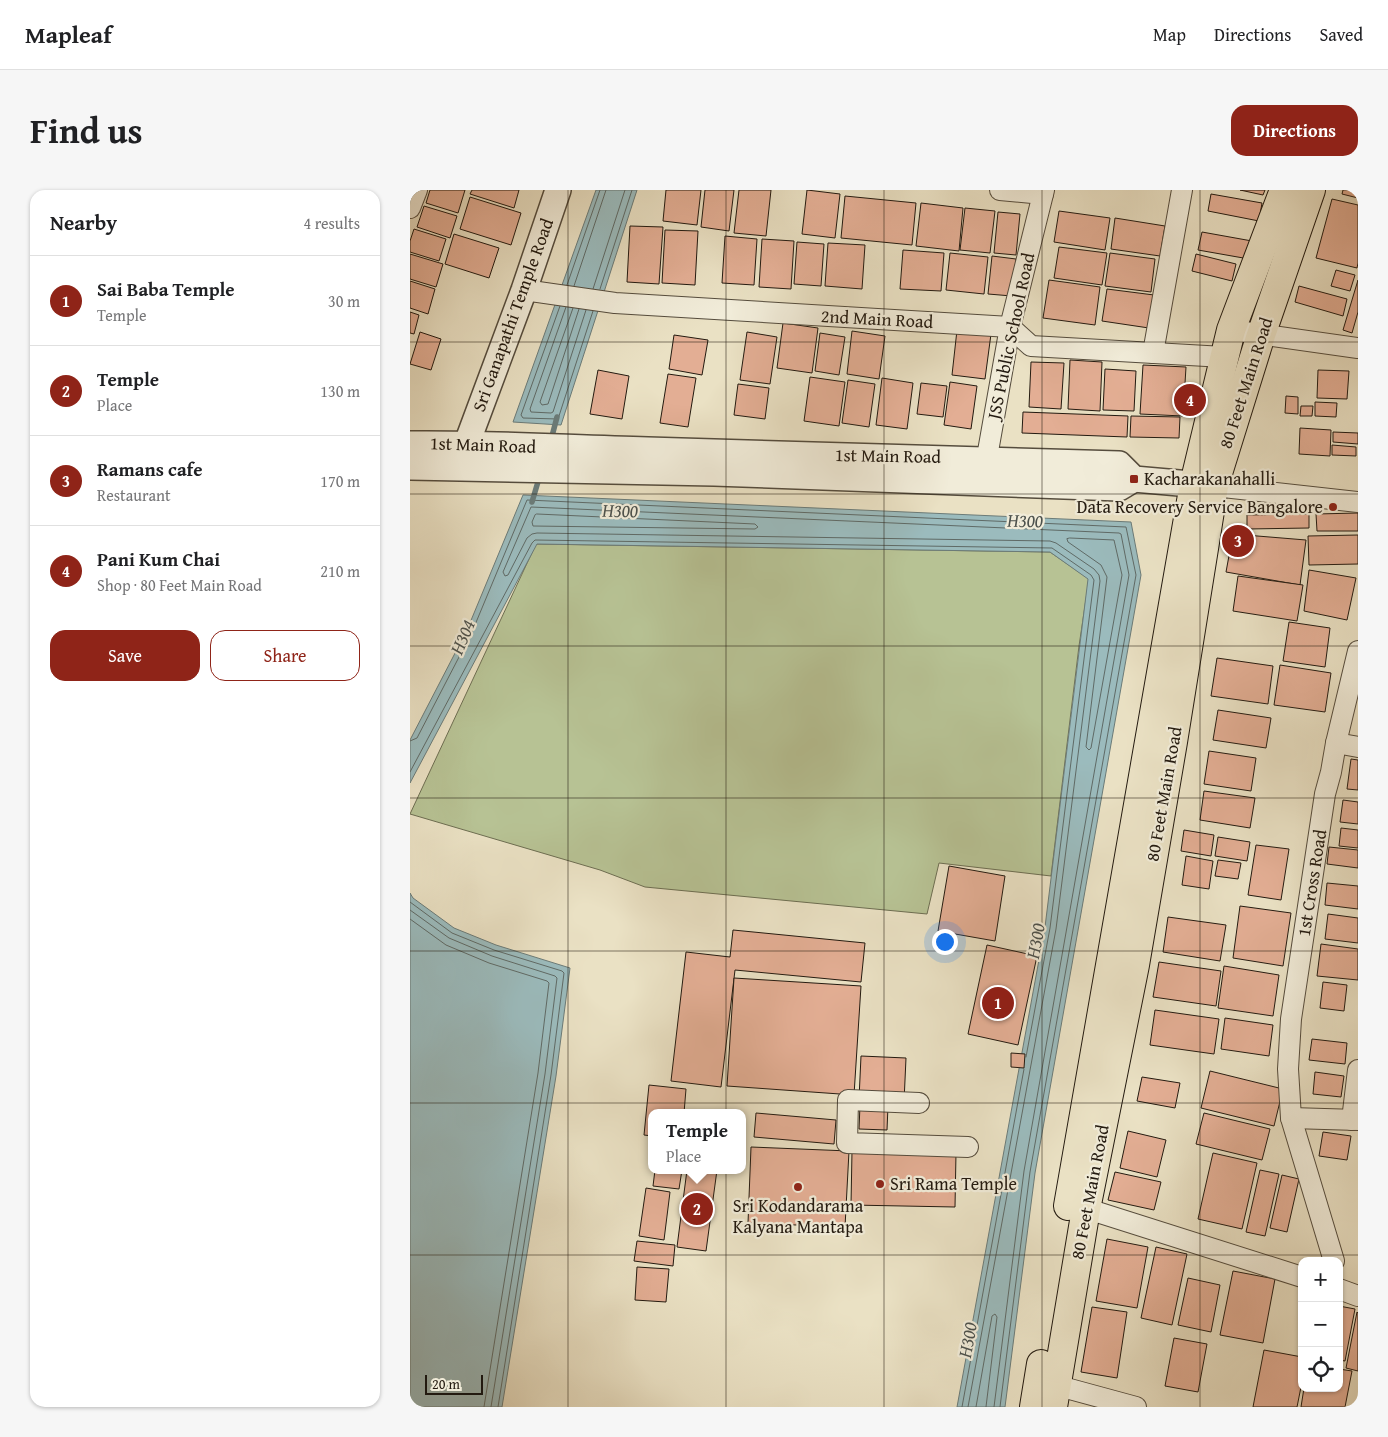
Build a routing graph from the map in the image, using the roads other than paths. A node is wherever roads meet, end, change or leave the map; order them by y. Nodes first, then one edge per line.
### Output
1 (417, 190) edge
2 (558, 190) edge
3 (1000, 190) edge
4 (1182, 190) edge
5 (1284, 190) edge
6 (1311, 190) edge
7 (1044, 192) edge
8 (410, 208) edge
9 (524, 290) junction
10 (1010, 327) junction
11 (1231, 330) junction
12 (1262, 335) junction
13 (1358, 348) edge
14 (1153, 354) junction
15 (1224, 357) junction
16 (466, 443) junction
17 (410, 444) edge
18 (986, 459) junction
19 (410, 468) edge
20 (460, 468) junction
21 (1134, 479) junction
22 (983, 483) junction
23 (1204, 485) junction
24 (1358, 502) edge
25 (1358, 651) edge
26 (1336, 742) junction
27 (1358, 747) edge
28 (1358, 1070) edge
29 (919, 1103) dead end
30 (1291, 1118) junction
31 (1355, 1120) edge
32 (968, 1147) dead end
33 (1077, 1206) junction
34 (1333, 1257) edge
35 (1298, 1276) edge
36 (1049, 1391) edge
37 (1034, 1407) edge
38 (1136, 1407) edge

1 - 8 street
2 - 9 street, Sri Ganapathi Temple Road
3 - 7 street
4 - 14 street
5 - 11 main road, 80 Feet Main Road
6 - 12 main road, 80 Feet Main Road
7 - 10 street, JSS Public School Road
9 - 10 street, 2nd Main Road
9 - 16 street, Sri Ganapathi Temple Road
10 - 14 street
10 - 18 street, JSS Public School Road
11 - 12 street
11 - 15 main road, 80 Feet Main Road
12 - 13 street
12 - 23 main road, 80 Feet Main Road
14 - 15 street
15 - 23 main road, 80 Feet Main Road
16 - 17 street, 1st Main Road
16 - 18 street, 1st Main Road
16 - 20 street, Sri Ganapathi Temple Road
18 - 21 street, 1st Main Road
18 - 22 street, JSS Public School Road
19 - 20 street
20 - 22 street
21 - 22 street
21 - 23 street
23 - 24 street
23 - 33 main road, 80 Feet Main Road
25 - 26 street, 1st Cross Road
26 - 27 street
26 - 30 street, 1st Cross Road
28 - 31 street
29 - 32 street
30 - 31 street
30 - 34 street, 1st Cross Road
33 - 35 street
33 - 36 main road, 80 Feet Main Road
36 - 37 main road, 80 Feet Main Road
36 - 38 street

